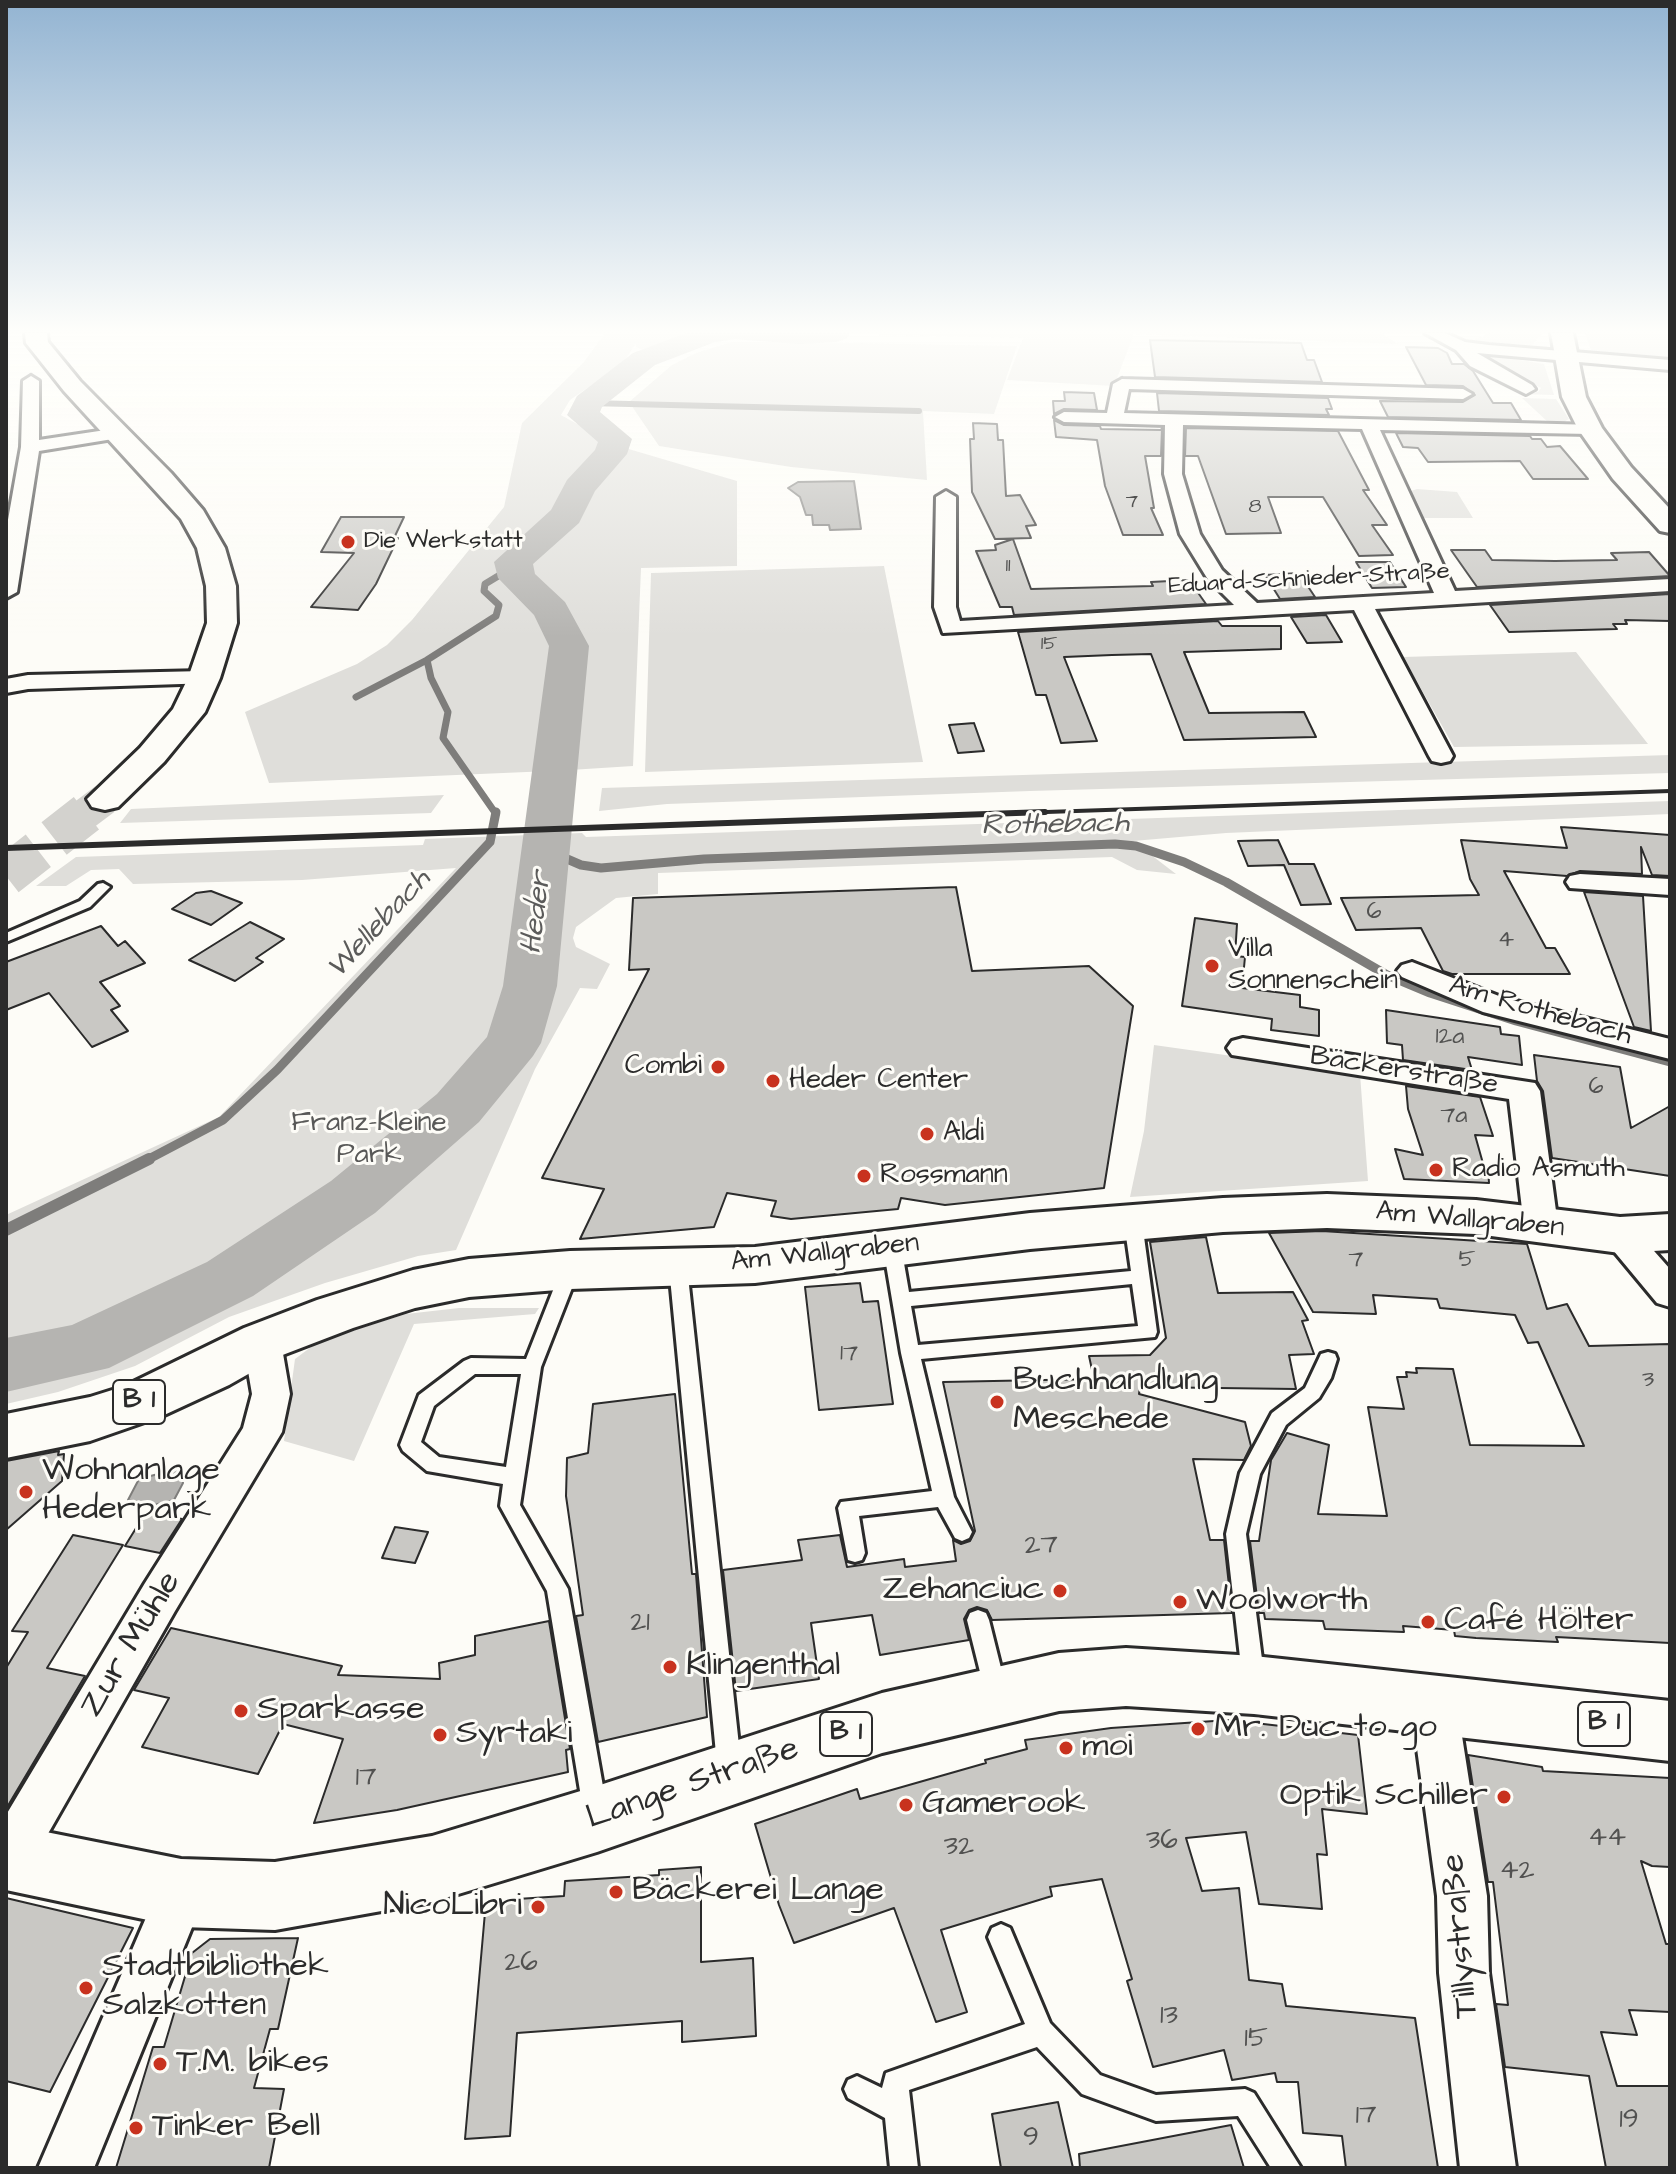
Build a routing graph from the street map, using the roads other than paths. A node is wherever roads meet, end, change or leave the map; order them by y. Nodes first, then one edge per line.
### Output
1 (30, 434) edge
2 (110, 434) edge
3 (120, 434) edge
4 (1174, 434) edge
5 (1373, 434) edge
6 (1594, 434) edge
7 (30, 447) junction
8 (946, 497) dead end
9 (1670, 525) edge
10 (1670, 585) edge
11 (6, 592) edge
12 (1447, 598) junction
13 (1361, 603) junction
14 (1251, 609) junction
15 (6, 662) edge
16 (204, 678) junction
17 (17, 684) edge
18 (1441, 756) dead end
19 (105, 799) tunnel mouth
20 (1580, 882) dead end
21 (103, 887) dead end
22 (1670, 887) edge
23 (6, 938) edge
24 (1412, 971) dead end
25 (1243, 1048) dead end
26 (1670, 1049) edge
27 (1133, 1222) junction
28 (1541, 1226) junction
29 (1670, 1232) edge
30 (1620, 1235) junction
31 (892, 1246) junction
32 (678, 1267) junction
33 (570, 1270) junction
34 (1139, 1277) junction
35 (1670, 1293) edge
36 (901, 1300) junction
37 (262, 1342) junction
38 (910, 1353) junction
39 (1328, 1359) dead end
40 (532, 1367) junction
41 (6, 1436) edge
42 (514, 1477) junction
43 (944, 1498) junction
44 (962, 1532) dead end
45 (855, 1553) dead end
46 (978, 1620) dead end
47 (1254, 1685) junction
48 (996, 1694) junction
49 (1434, 1704) junction
50 (1670, 1731) edge
51 (730, 1773) junction
52 (597, 1819) junction
53 (7, 1857) edge
54 (181, 1893) junction
55 (1001, 1937) dead end
56 (1041, 2032) junction
57 (857, 2089) dead end
58 (898, 2110) junction
59 (66, 2168) edge
60 (904, 2168) edge
61 (1287, 2168) edge
62 (1488, 2168) edge

1 - 7 street
2 - 7 street
3 - 16 main road
4 - 14 street
5 - 12 street
6 - 9 main road
7 - 11 street
8 - 14 street, Eduard-Schnieder-Straße
10 - 12 street, Eduard-Schnieder-Straße
12 - 13 street, Eduard-Schnieder-Straße
13 - 14 street, Eduard-Schnieder-Straße
13 - 18 street
15 - 17 street
16 - 17 street
16 - 19 main road
20 - 22 street
21 - 23 lane
24 - 26 street, Am Rothebach
25 - 28 street, Bäckerstraße
27 - 28 main road, Am Wallgraben / B 1
27 - 31 main road, Am Wallgraben / B 1
27 - 34 lane
28 - 30 main road, Am Wallgraben / B 1
29 - 30 main road, Am Wallgraben / B 1
30 - 35 street
31 - 32 main road, Am Wallgraben / B 1
31 - 36 lane
32 - 33 main road, Am Wallgraben / B 1
32 - 51 lane
33 - 37 main road, Am Wallgraben / B 1
33 - 40 lane
34 - 36 lane
34 - 38 lane
36 - 38 lane
37 - 41 main road, Am Wallgraben / B 1
37 - 53 street, Zur Mühle
38 - 43 lane
39 - 47 lane
40 - 42 lane
40 - 42 lane
42 - 52 lane
43 - 44 lane
43 - 45 lane
46 - 48 lane
47 - 48 main road, Lange Straße / B 1
47 - 49 main road, Lange Straße / B 1
48 - 51 main road, Lange Straße / B 1
49 - 50 main road, Lange Straße / B 1
49 - 62 street, Tillystraße
51 - 52 main road, Lange Straße / B 1
52 - 54 main road, Lange Straße / B 1
53 - 54 main road, Lange Straße / B 1
54 - 59 street
55 - 56 lane
56 - 58 lane
56 - 61 lane
57 - 58 lane
58 - 60 lane

